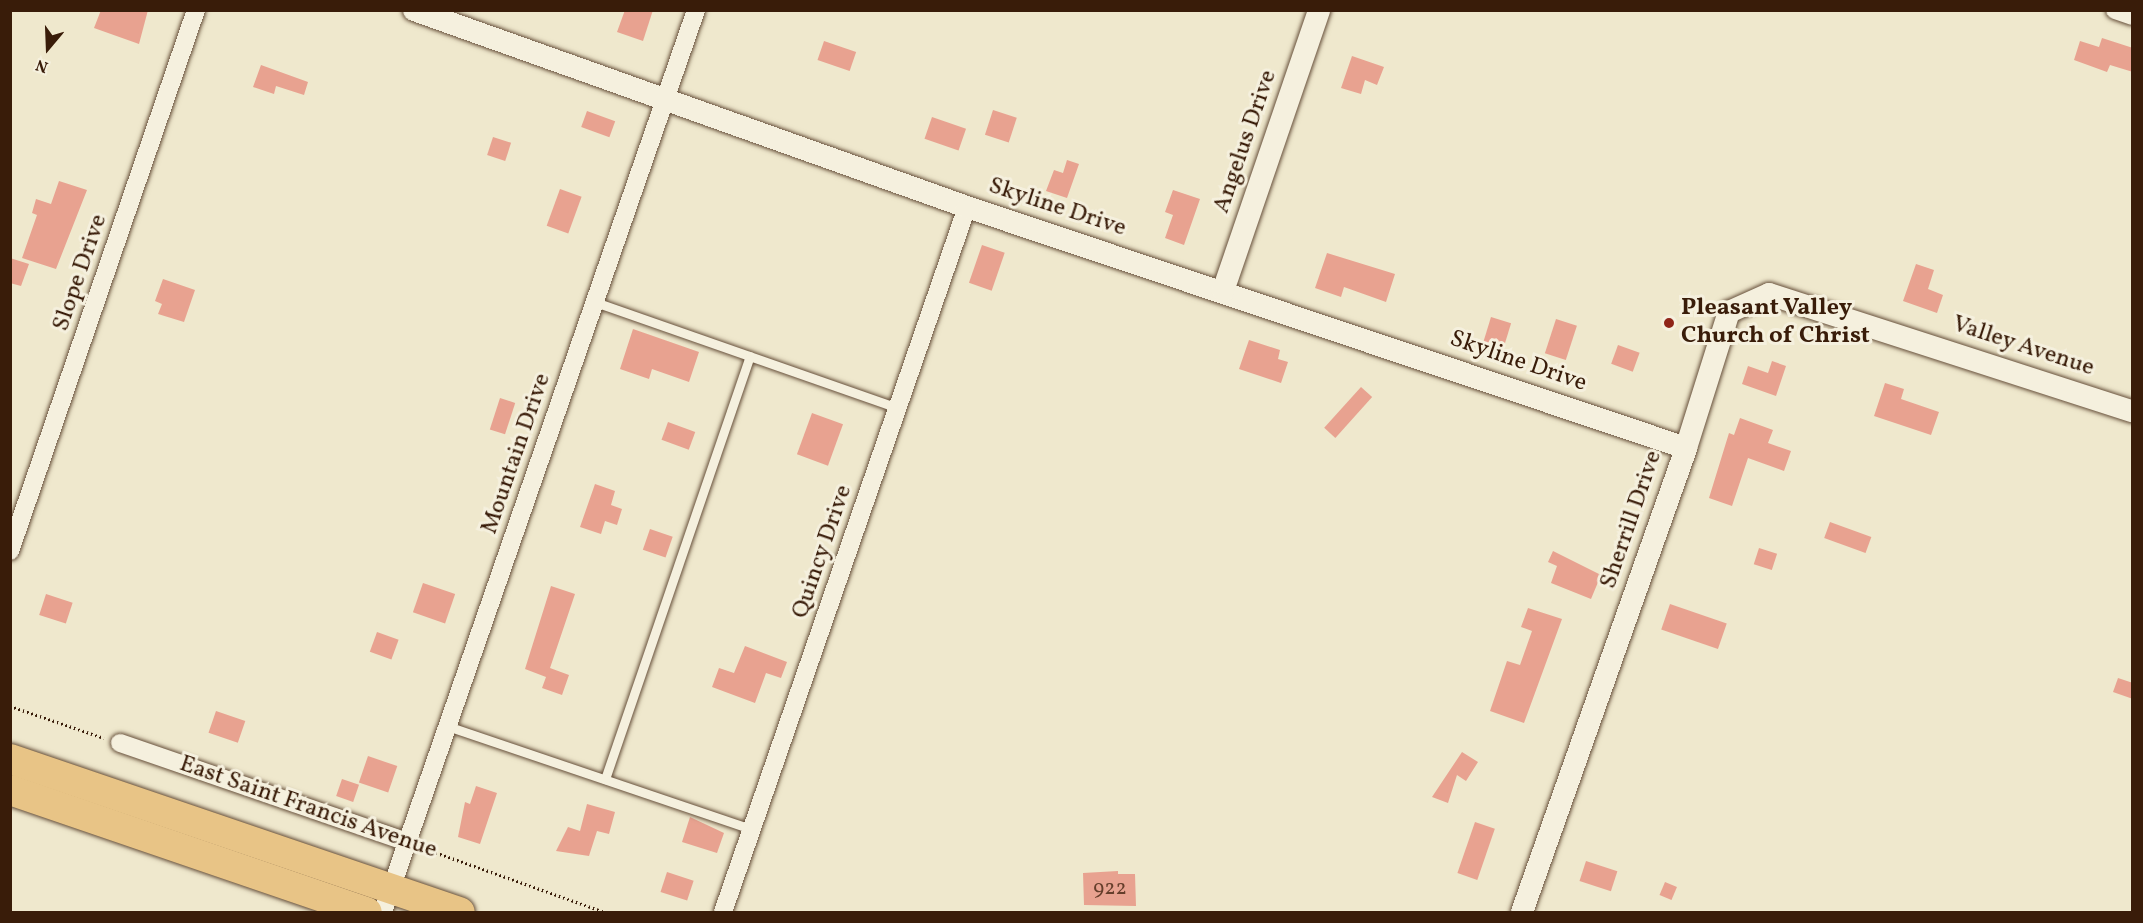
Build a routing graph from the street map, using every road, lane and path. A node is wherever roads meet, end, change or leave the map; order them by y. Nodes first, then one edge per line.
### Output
1 (196, 10) edge
2 (414, 10) edge
3 (696, 10) edge
4 (1319, 10) edge
5 (2115, 10) edge
6 (2133, 16) edge
7 (665, 98) junction
8 (967, 207) junction
9 (1223, 291) junction
10 (595, 302) junction
11 (1896, 335) joint
12 (750, 356) junction
13 (898, 408) junction
14 (2133, 411) edge
15 (1686, 448) junction
16 (10, 551) edge
17 (10, 706) edge
18 (447, 726) junction
19 (120, 743) joint
20 (10, 759) edge
21 (605, 779) junction
22 (10, 790) edge
23 (752, 829) junction
24 (407, 842) junction
25 (388, 900) edge
26 (367, 912) edge
27 (460, 912) edge
28 (605, 912) edge
29 (723, 912) edge
30 (1522, 912) edge

1 - 16 street, Slope Drive
2 - 7 street, Skyline Drive
3 - 7 street, Mountain Drive
4 - 9 street, Angelus Drive
5 - 6 street
7 - 8 street, Skyline Drive
7 - 10 street, Mountain Drive
8 - 9 street, Skyline Drive
8 - 13 street, Quincy Drive
9 - 15 street, Skyline Drive
10 - 12 lane
10 - 18 street, Mountain Drive
11 - 14 street, Valley Avenue
11 - 15 street, Sherrill Drive
12 - 13 lane
12 - 21 lane
13 - 23 street, Quincy Drive
15 - 30 street, Sherrill Drive
17 - 19 path
18 - 21 lane
18 - 24 street, Mountain Drive
19 - 24 street, East Saint Francis Avenue
20 - 25 highway, East Saint Francis Avenue
21 - 23 lane
22 - 26 highway
23 - 29 street, Quincy Drive
24 - 25 street, Mountain Drive
24 - 28 path, East Saint Francis Avenue
25 - 27 highway, East Saint Francis Avenue

